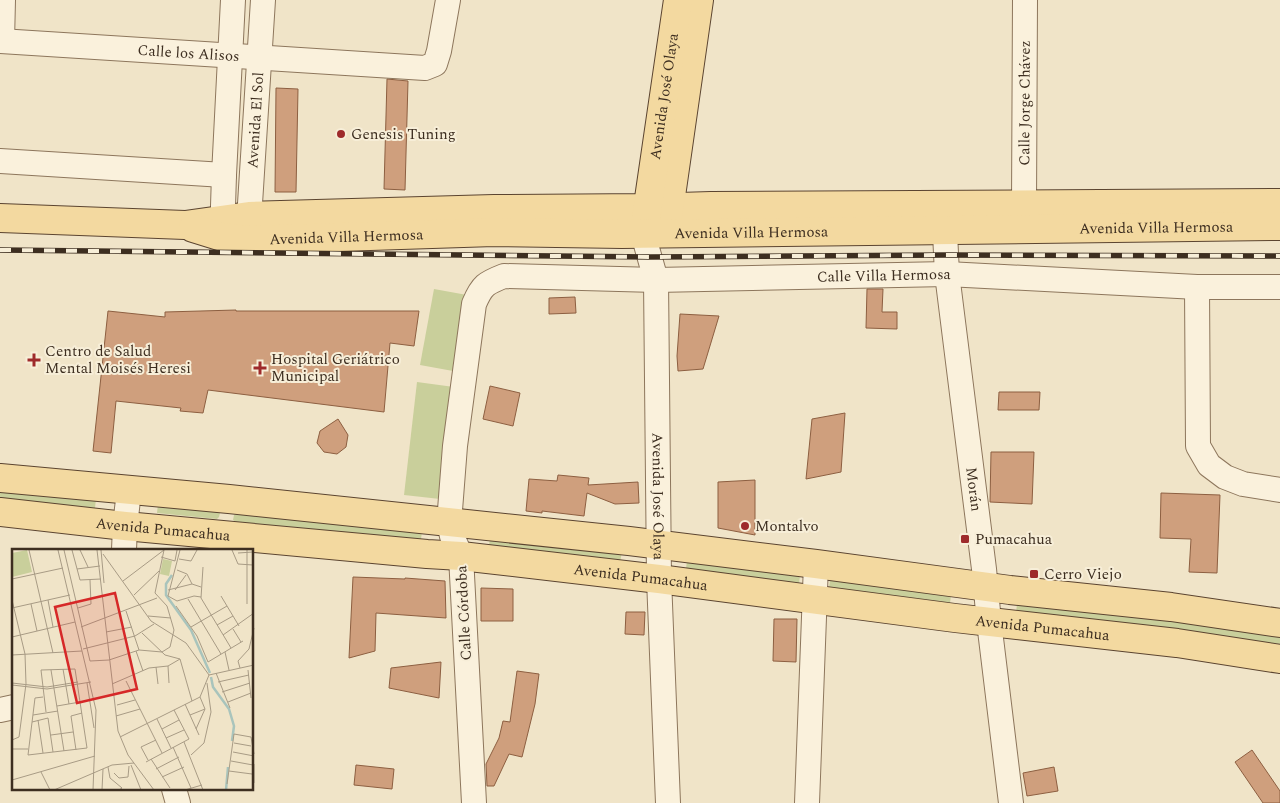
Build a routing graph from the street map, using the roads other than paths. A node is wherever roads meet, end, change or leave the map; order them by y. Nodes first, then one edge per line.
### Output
1 (3, 0) edge
2 (234, 0) edge
3 (263, 0) edge
4 (448, 0) edge
5 (678, 0) edge
6 (699, 0) edge
7 (1025, 0) edge
8 (684, 29) junction
9 (1, 41) edge
10 (230, 56) junction
11 (259, 57) junction
12 (0, 161) edge
13 (224, 175) junction
14 (1280, 203) edge
15 (1024, 204) junction
16 (944, 217) junction
17 (0, 218) edge
18 (656, 220) junction
19 (1280, 226) edge
20 (235, 228) junction
21 (947, 274) junction
22 (656, 280) junction
23 (489, 281) joint
24 (1196, 287) junction
25 (1280, 287) edge
26 (0, 478) edge
27 (1280, 490) edge
28 (129, 491) junction
29 (229, 499) junction
30 (0, 512) edge
31 (449, 522) junction
32 (226, 535) junction
33 (124, 538) edge
34 (659, 545) junction
35 (461, 556) junction
36 (816, 564) junction
37 (659, 579) junction
38 (986, 587) junction
39 (814, 599) junction
40 (989, 622) junction
41 (1280, 623) edge
42 (1280, 659) edge
43 (174, 790) edge
44 (178, 803) edge
45 (474, 803) edge
46 (668, 803) edge
47 (807, 803) edge
48 (1011, 803) edge

1 - 9 street
2 - 10 street, Avenida El Sol
3 - 11 street, Avenida El Sol
4 - 11 street, Calle los Alisos
5 - 8 main road, Avenida José Olaya
6 - 8 main road, Avenida José Olaya
7 - 15 street, Calle Jorge Chávez
8 - 18 main road, Avenida José Olaya
9 - 10 street, Calle los Alisos
10 - 11 street, Calle los Alisos
10 - 13 street, Avenida El Sol
11 - 20 street, Avenida El Sol
12 - 13 street
13 - 20 street, Avenida El Sol
14 - 15 main road, Avenida Villa Hermosa
15 - 16 main road, Avenida Villa Hermosa
16 - 18 main road, Avenida Villa Hermosa
16 - 19 main road, Avenida Villa Hermosa
16 - 21 street, Morán
17 - 20 main road, Avenida Villa Hermosa
18 - 20 main road, Avenida Villa Hermosa
18 - 22 street, Avenida José Olaya
21 - 22 street, Calle Villa Hermosa
21 - 24 street, Calle Villa Hermosa
21 - 38 street, Morán
22 - 23 street, Calle Villa Hermosa
22 - 34 street, Avenida José Olaya
23 - 31 street, Calle Córdoba
24 - 25 street, Calle Villa Hermosa
24 - 27 street
26 - 28 main road
28 - 29 main road
28 - 33 street
29 - 31 main road
29 - 32 main road
30 - 33 main road, Avenida Pumacahua
31 - 34 main road
31 - 35 street, Calle Córdoba
32 - 33 main road, Avenida Pumacahua
32 - 35 main road, Avenida Pumacahua
34 - 36 main road
34 - 37 street, Avenida José Olaya
35 - 37 main road, Avenida Pumacahua
35 - 45 street, Calle Córdoba
36 - 38 main road
36 - 39 street
37 - 39 main road, Avenida Pumacahua
37 - 46 street, Avenida José Olaya
38 - 40 street, Morán
38 - 41 main road
39 - 40 main road, Avenida Pumacahua
39 - 47 street
40 - 42 main road, Avenida Pumacahua
40 - 48 street, Morán
43 - 44 street

